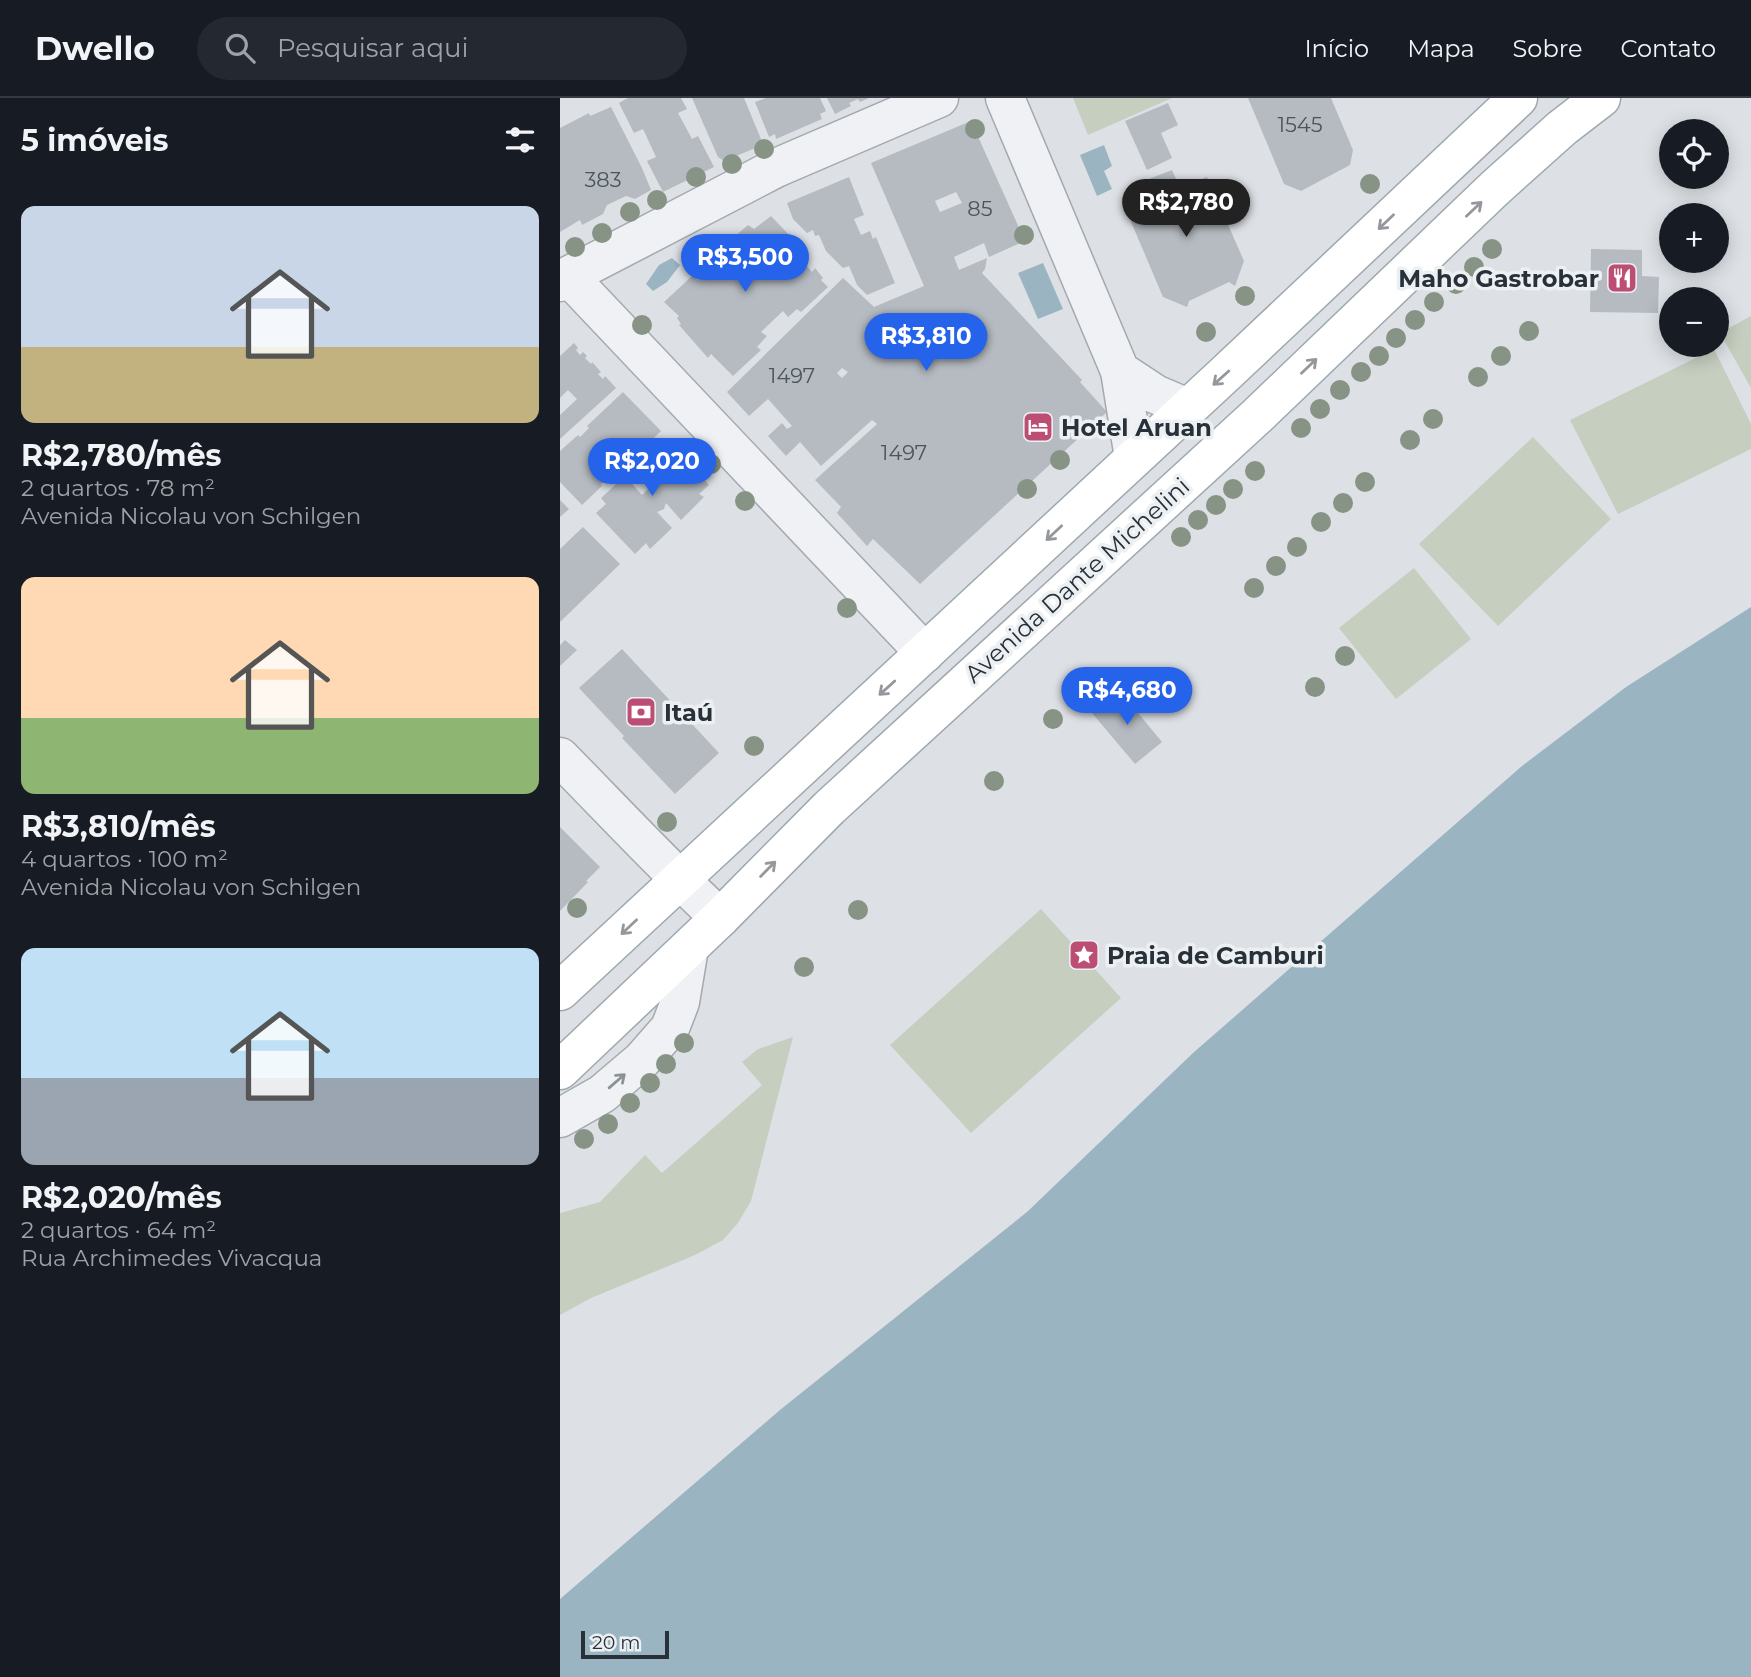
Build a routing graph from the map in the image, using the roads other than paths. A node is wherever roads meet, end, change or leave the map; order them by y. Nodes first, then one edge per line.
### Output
1 (939, 98) edge
2 (1005, 98) edge
3 (1518, 98) edge
4 (1601, 98) edge
5 (564, 279) edge
6 (1120, 371) junction
7 (1188, 408) junction
8 (1134, 458) junction
9 (925, 653) junction
10 (560, 757) edge
11 (680, 881) junction
12 (720, 918) junction
13 (689, 948) junction
14 (560, 991) edge
15 (560, 1070) edge
16 (560, 1118) edge

1 - 5 street
2 - 6 street
3 -> 7 main road, Avenida Dante Michelini
12 -> 4 main road, Avenida Dante Michelini
5 - 9 street
6 - 7 street
6 - 8 street
7 - 8 main road, Avenida Dante Michelini
8 -> 9 main road, Avenida Dante Michelini
9 -> 11 main road, Avenida Dante Michelini
10 - 11 street
11 - 12 street
11 -> 14 main road, Avenida Dante Michelini
12 - 13 main road, Avenida Dante Michelini
13 - 15 main road, Avenida Dante Michelini
16 -> 13 street

